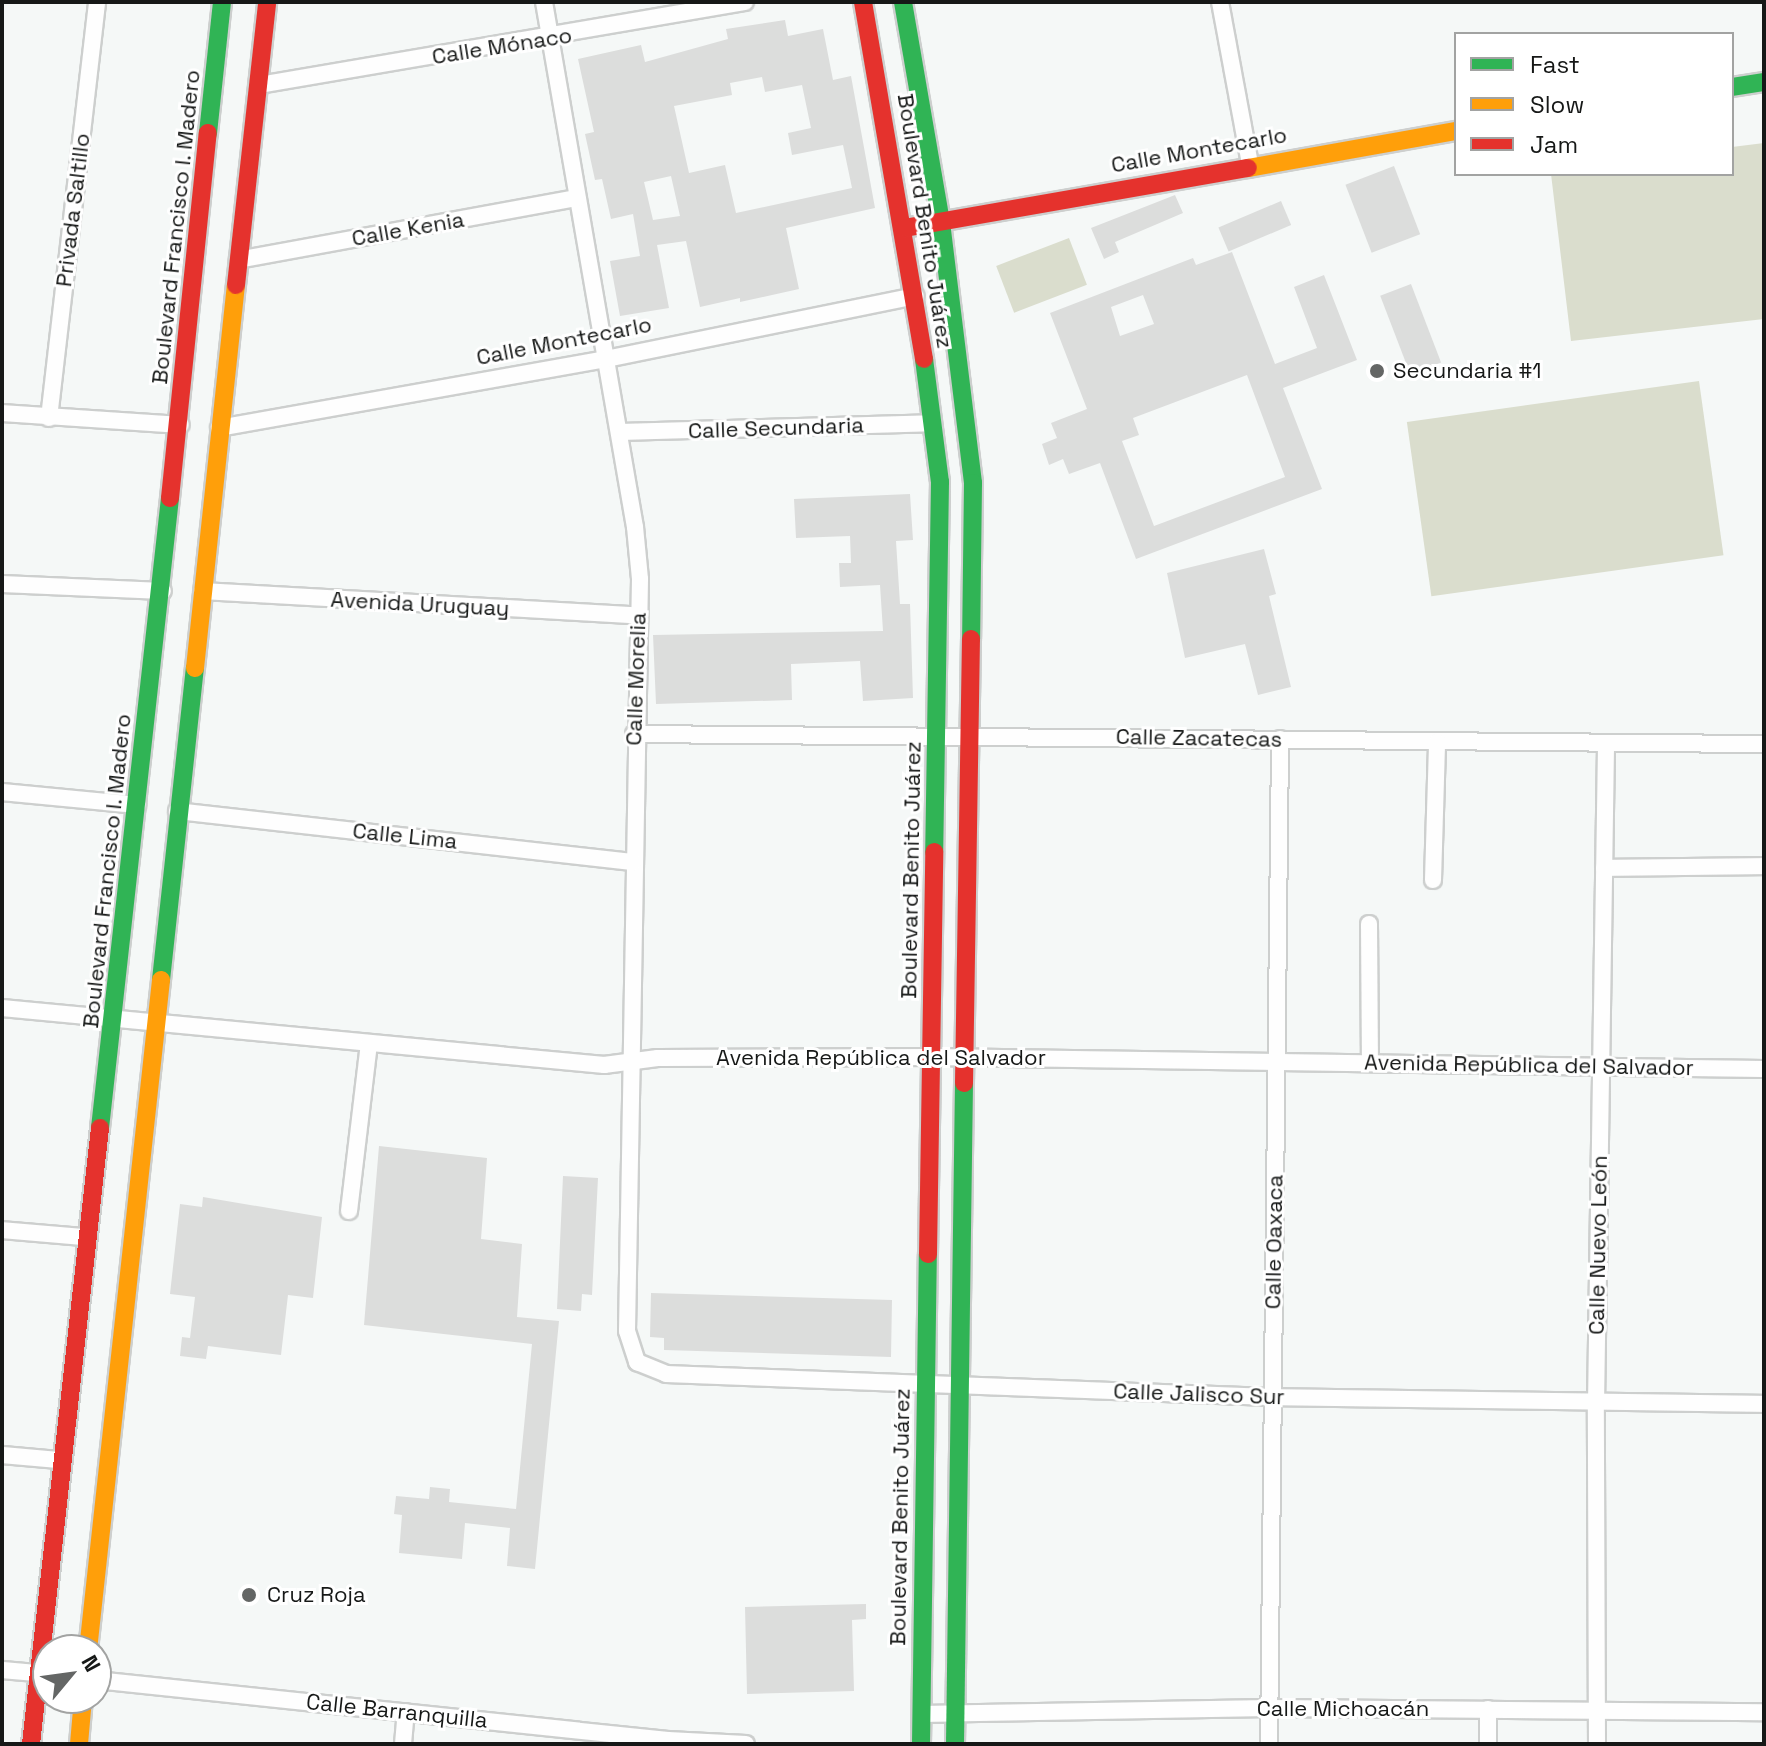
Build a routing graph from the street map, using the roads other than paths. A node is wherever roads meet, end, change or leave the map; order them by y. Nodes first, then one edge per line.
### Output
1 (97, 2) edge
2 (222, 2) edge
3 (267, 2) edge
4 (544, 2) edge
5 (745, 2) edge
6 (863, 2) edge
7 (903, 2) edge
8 (1220, 2) edge
9 (550, 39) junction
10 (1764, 82) edge
11 (259, 85) junction
12 (1734, 87) edge
13 (1454, 131) edge
14 (1250, 164) junction
15 (577, 198) junction
16 (941, 222) junction
17 (904, 228) junction
18 (238, 260) junction
19 (916, 296) junction
20 (606, 359) junction
21 (2, 413) edge
22 (49, 418) junction
23 (932, 423) junction
24 (181, 425) junction
25 (219, 428) junction
26 (619, 432) junction
27 (2, 584) edge
28 (163, 591) junction
29 (202, 591) junction
30 (638, 615) junction
31 (634, 734) junction
32 (937, 736) junction
33 (969, 736) junction
34 (1280, 739) junction
35 (1437, 742) junction
36 (1764, 744) edge
37 (1606, 745) junction
38 (2, 792) edge
39 (137, 805) junction
40 (177, 811) junction
41 (633, 862) junction
42 (1764, 866) edge
43 (1604, 868) junction
44 (1433, 880) dead end
45 (1369, 924) dead end
46 (2, 1008) edge
47 (116, 1019) junction
48 (157, 1022) junction
49 (369, 1043) junction
50 (932, 1057) junction
51 (965, 1058) junction
52 (1277, 1062) junction
53 (1370, 1062) junction
54 (631, 1064) junction
55 (1603, 1065) junction
56 (1764, 1069) edge
57 (349, 1211) dead end
58 (2, 1230) edge
59 (84, 1237) junction
60 (637, 1362) joint
61 (927, 1382) junction
62 (960, 1384) junction
63 (1271, 1397) junction
64 (1764, 1404) edge
65 (1596, 1405) junction
66 (2, 1455) edge
67 (59, 1460) junction
68 (47, 1634) edge
69 (90, 1634) edge
70 (2, 1670) edge
71 (32, 1673) edge
72 (112, 1682) edge
73 (1269, 1708) junction
74 (1488, 1709) junction
75 (1598, 1710) junction
76 (406, 1712) junction
77 (1764, 1712) edge
78 (956, 1713) junction
79 (37, 1714) edge
80 (82, 1714) edge
81 (921, 1714) junction
82 (668, 1742) edge
83 (31, 1744) edge
84 (79, 1744) edge
85 (403, 1744) edge
86 (746, 1744) edge
87 (921, 1744) edge
88 (955, 1744) edge
89 (1269, 1744) edge
90 (1488, 1744) edge
91 (1597, 1744) edge

1 - 22 street, Privada Saltillo
2 - 24 main road, Boulevard Francisco I. Madero
3 - 11 main road
4 - 9 street, Calle Morelia
5 - 9 street, Calle Mónaco
6 - 17 main road, Boulevard Benito Juárez
7 - 16 main road, Boulevard Benito Juárez
8 - 14 street
9 - 11 street, Calle Mónaco
9 - 15 street, Calle Morelia
10 - 12 main road
11 - 18 main road
13 - 14 main road, Calle Montecarlo
14 - 16 main road, Calle Montecarlo
15 - 18 street, Calle Kenia
15 - 20 street, Calle Morelia
16 - 17 main road, Calle Montecarlo
16 - 33 main road, Boulevard Benito Juárez
17 - 19 main road, Boulevard Benito Juárez
18 - 25 main road
19 - 20 street, Calle Montecarlo
19 - 23 main road, Boulevard Benito Juárez
20 - 25 street, Calle Montecarlo
20 - 26 street, Calle Morelia
21 - 22 street
22 - 24 street
23 - 26 street, Calle Secundaria
23 - 32 main road, Boulevard Benito Juárez
24 - 28 main road, Boulevard Francisco I. Madero
25 - 29 main road
26 - 30 street, Calle Morelia
27 - 28 street
28 - 39 main road, Boulevard Francisco I. Madero
29 - 30 street, Avenida Uruguay
29 - 40 main road
30 - 31 street, Calle Morelia
31 - 32 street, Calle Zacatecas
31 - 41 street, Calle Morelia
32 - 33 street, Calle Zacatecas
32 - 50 main road, Boulevard Benito Juárez
33 - 34 street, Calle Zacatecas
33 - 51 main road, Boulevard Benito Juárez
34 - 35 street, Calle Zacatecas
34 - 52 street, Calle Oaxaca
35 - 37 street, Calle Zacatecas
35 - 44 street
36 - 37 street, Calle Zacatecas
37 - 43 street, Calle Nuevo León
38 - 39 street
39 - 47 main road, Boulevard Francisco I. Madero
40 - 41 street, Calle Lima
40 - 48 main road
41 - 54 street, Calle Morelia
42 - 43 street
43 - 55 street, Calle Nuevo León
45 - 53 street
46 - 47 street, Avenida República del Salvador
47 - 48 street, Avenida República del Salvador
47 - 59 main road, Boulevard Francisco I. Madero
48 - 49 street, Avenida República del Salvador
48 - 69 main road
49 - 54 street, Avenida República del Salvador
49 - 57 street
50 - 51 street, Avenida República del Salvador
50 - 54 street, Avenida República del Salvador
50 - 61 main road, Boulevard Benito Juárez
51 - 52 street, Avenida República del Salvador
51 - 62 main road, Boulevard Benito Juárez
52 - 53 street, Avenida República del Salvador
52 - 63 street, Calle Oaxaca
53 - 55 street, Avenida República del Salvador
54 - 60 street, Calle Morelia
55 - 56 street, Avenida República del Salvador
55 - 65 street, Calle Nuevo León
58 - 59 street
59 - 67 main road, Boulevard Francisco I. Madero
60 - 61 street, Calle Jalisco Sur
61 - 62 street, Calle Jalisco Sur
61 - 81 main road, Boulevard Benito Juárez
62 - 63 street, Calle Jalisco Sur
62 - 78 main road, Boulevard Benito Juárez
63 - 65 street, Calle Jalisco Sur
63 - 73 street, Calle Oaxaca
64 - 65 street, Calle Jalisco Sur
65 - 75 street, Calle Nuevo León
66 - 67 street
67 - 68 main road, Boulevard Francisco I. Madero
70 - 71 street
72 - 76 street, Calle Barranquilla
73 - 74 street, Calle Michoacán
73 - 78 street, Calle Michoacán
73 - 89 street, Calle Oaxaca
74 - 75 street, Calle Michoacán
74 - 90 street
75 - 77 street, Calle Michoacán
75 - 91 street, Calle Nuevo León
76 - 82 street, Calle Barranquilla
76 - 85 street
78 - 81 street, Calle Michoacán
78 - 88 main road, Boulevard Benito Juárez
79 - 83 main road, Boulevard Francisco I. Madero
80 - 84 main road
81 - 87 main road, Boulevard Benito Juárez
82 - 86 street, Calle Barranquilla

